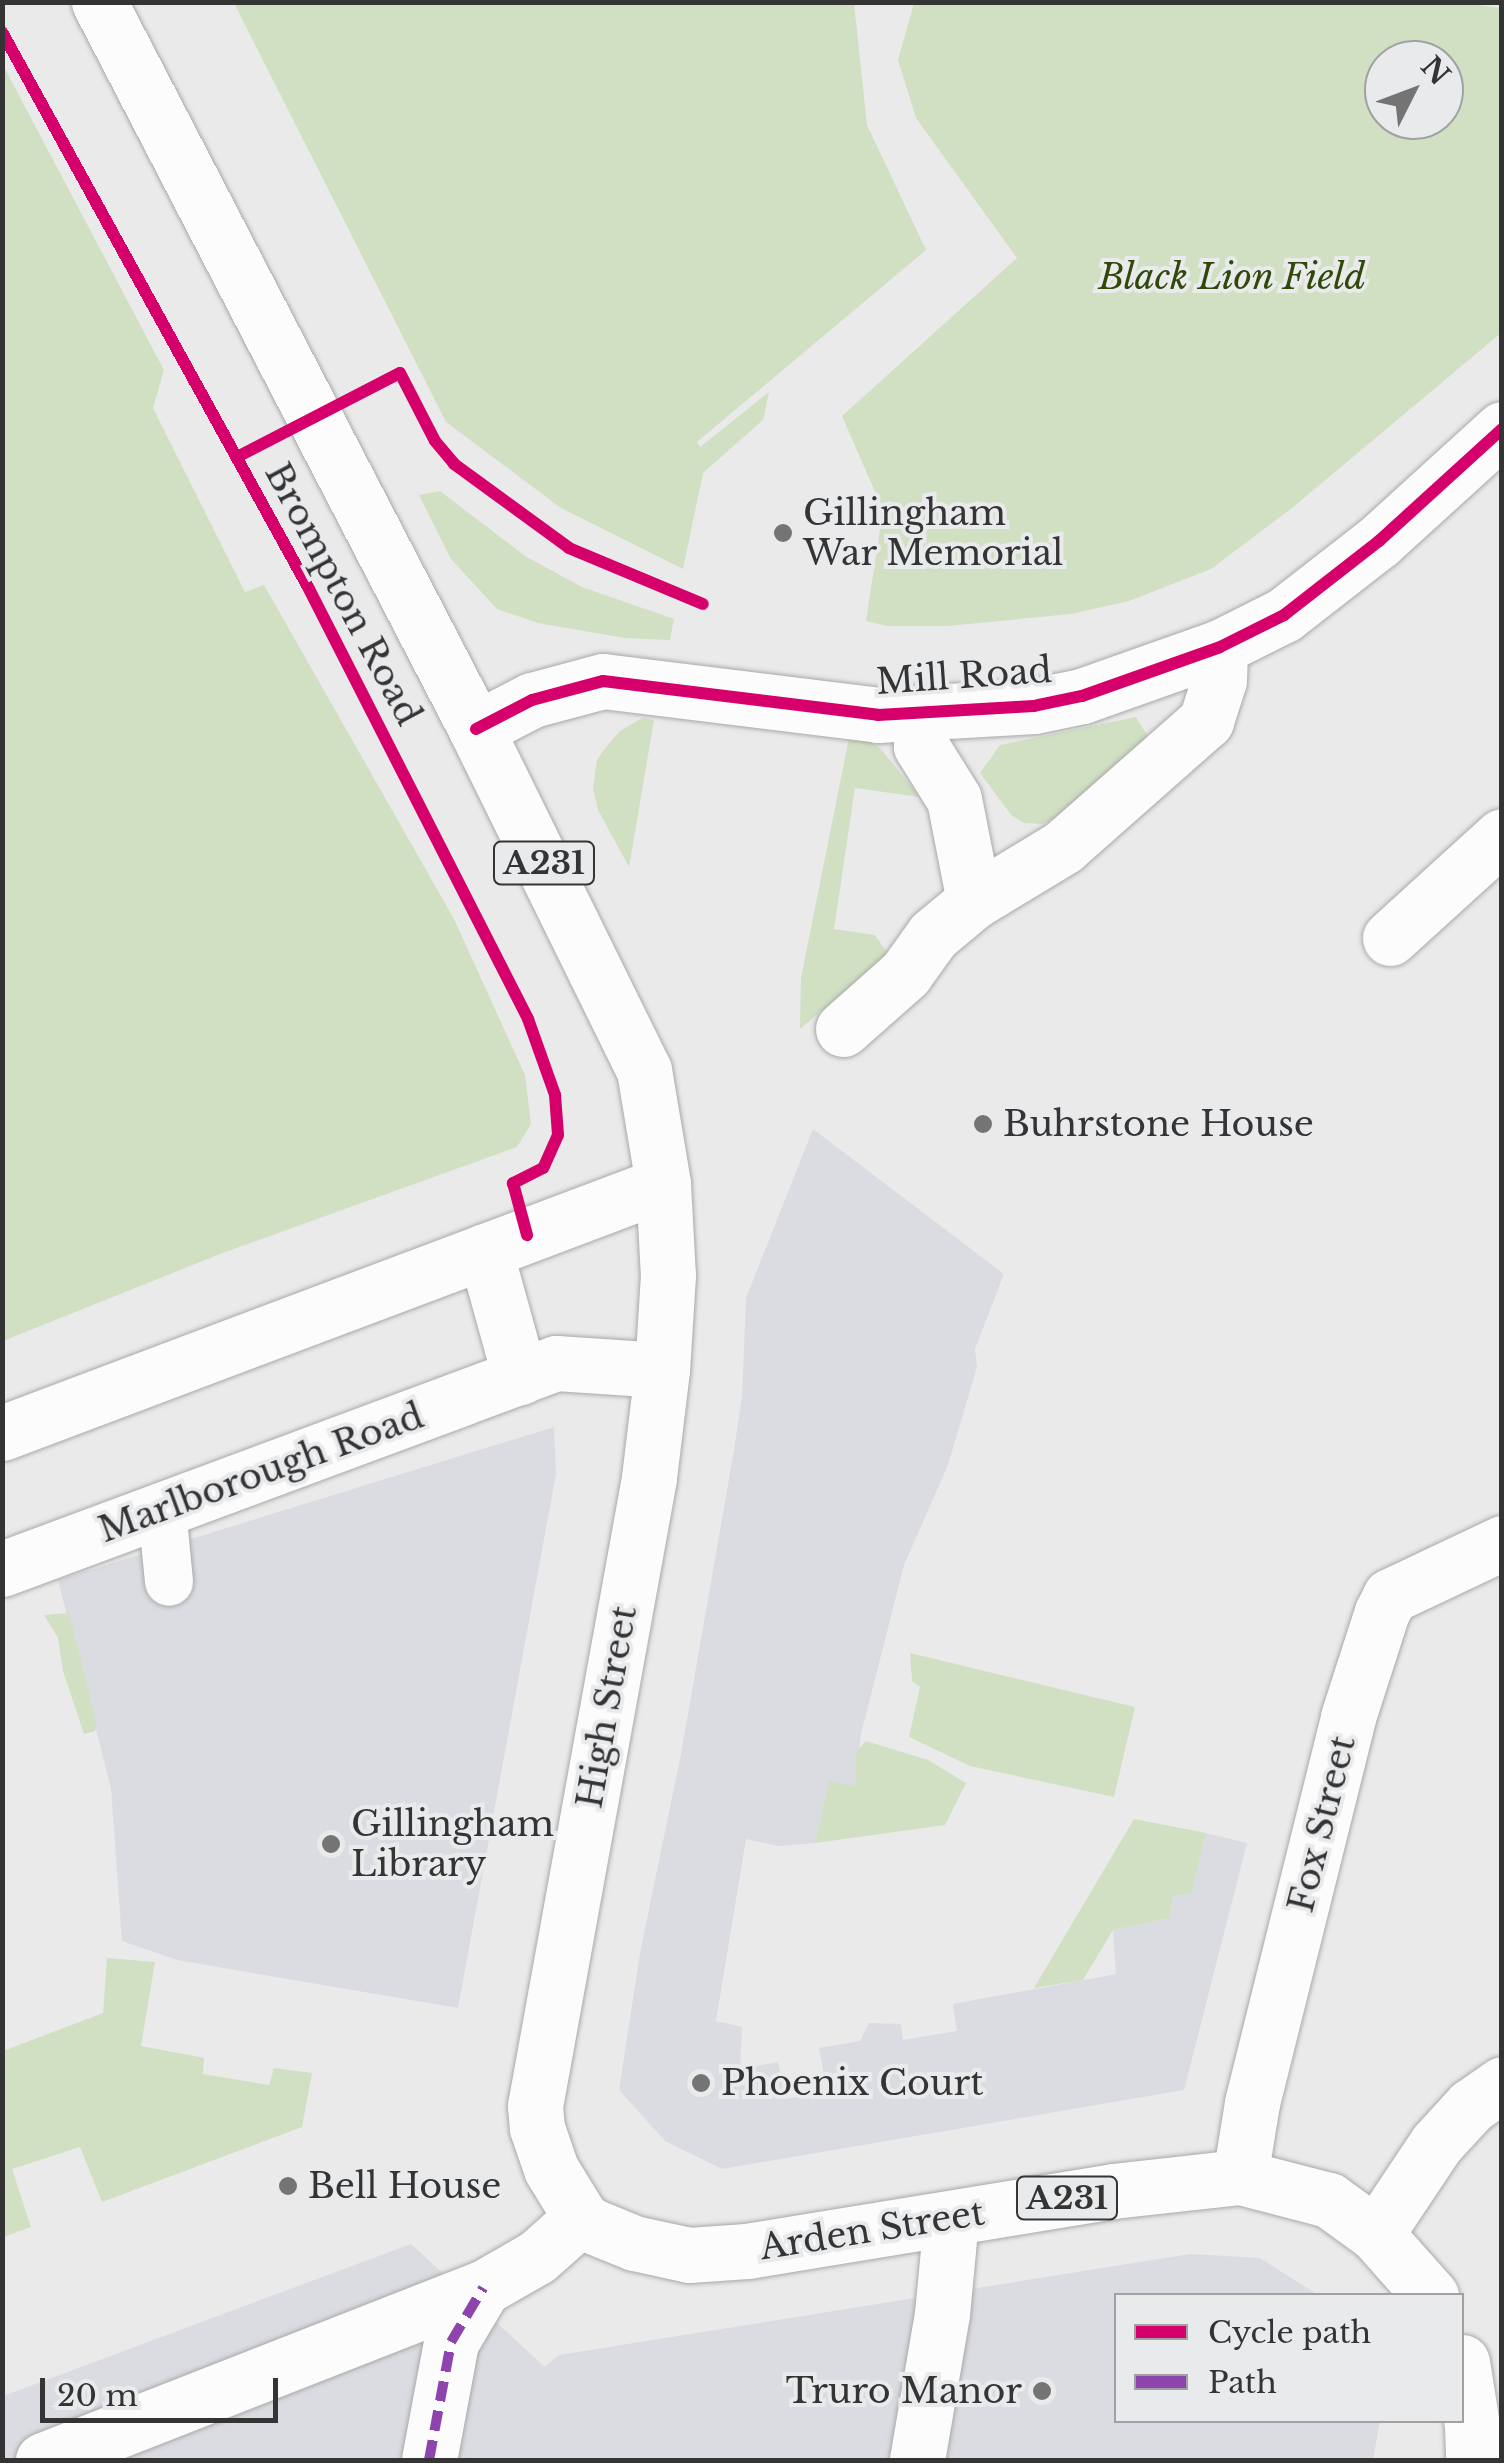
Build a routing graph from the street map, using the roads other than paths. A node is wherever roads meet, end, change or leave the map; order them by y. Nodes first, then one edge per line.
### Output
1 (100, 2) edge
2 (1502, 429) edge
3 (1220, 646) junction
4 (922, 714) junction
5 (476, 730) junction
6 (1502, 836) edge
7 (974, 901) junction
8 (1390, 938) dead end
9 (843, 1029) dead end
10 (663, 1184) junction
11 (486, 1251) junction
12 (662, 1370) junction
13 (520, 1377) junction
14 (2, 1433) edge
15 (162, 1510) junction
16 (1502, 1543) edge
17 (2, 1569) edge
18 (169, 1582) dead end
19 (1502, 2084) edge
20 (1240, 2177) junction
21 (581, 2218) junction
22 (951, 2218) junction
23 (1376, 2234) junction
24 (483, 2288) junction
25 (1428, 2293) edge
26 (1464, 2375) edge
27 (43, 2460) edge
28 (429, 2460) edge
29 (916, 2460) edge
30 (1473, 2460) edge

1 - 5 street, Brompton Road / A231
2 - 3 street, Mill Road
3 - 4 street, Mill Road
3 - 7 street
4 - 5 street, Mill Road
4 - 7 street, Mill Road
5 - 10 street, Brompton Road / A231
6 - 8 street
7 - 9 street
10 - 11 street
10 - 12 street, High Street / A231
11 - 13 street
11 - 14 street
12 - 13 street, Marlborough Road
12 - 21 street, High Street / A231
13 - 15 street, Marlborough Road
15 - 17 street, Marlborough Road
15 - 18 lane
16 - 20 street, Fox Street
19 - 23 street
20 - 22 street, Arden Street / A231
20 - 23 street, Arden Street / A231
21 - 22 street, Arden Street / A231
21 - 24 street
22 - 29 street
23 - 25 street, A231
24 - 27 street
24 - 28 street
26 - 30 street

